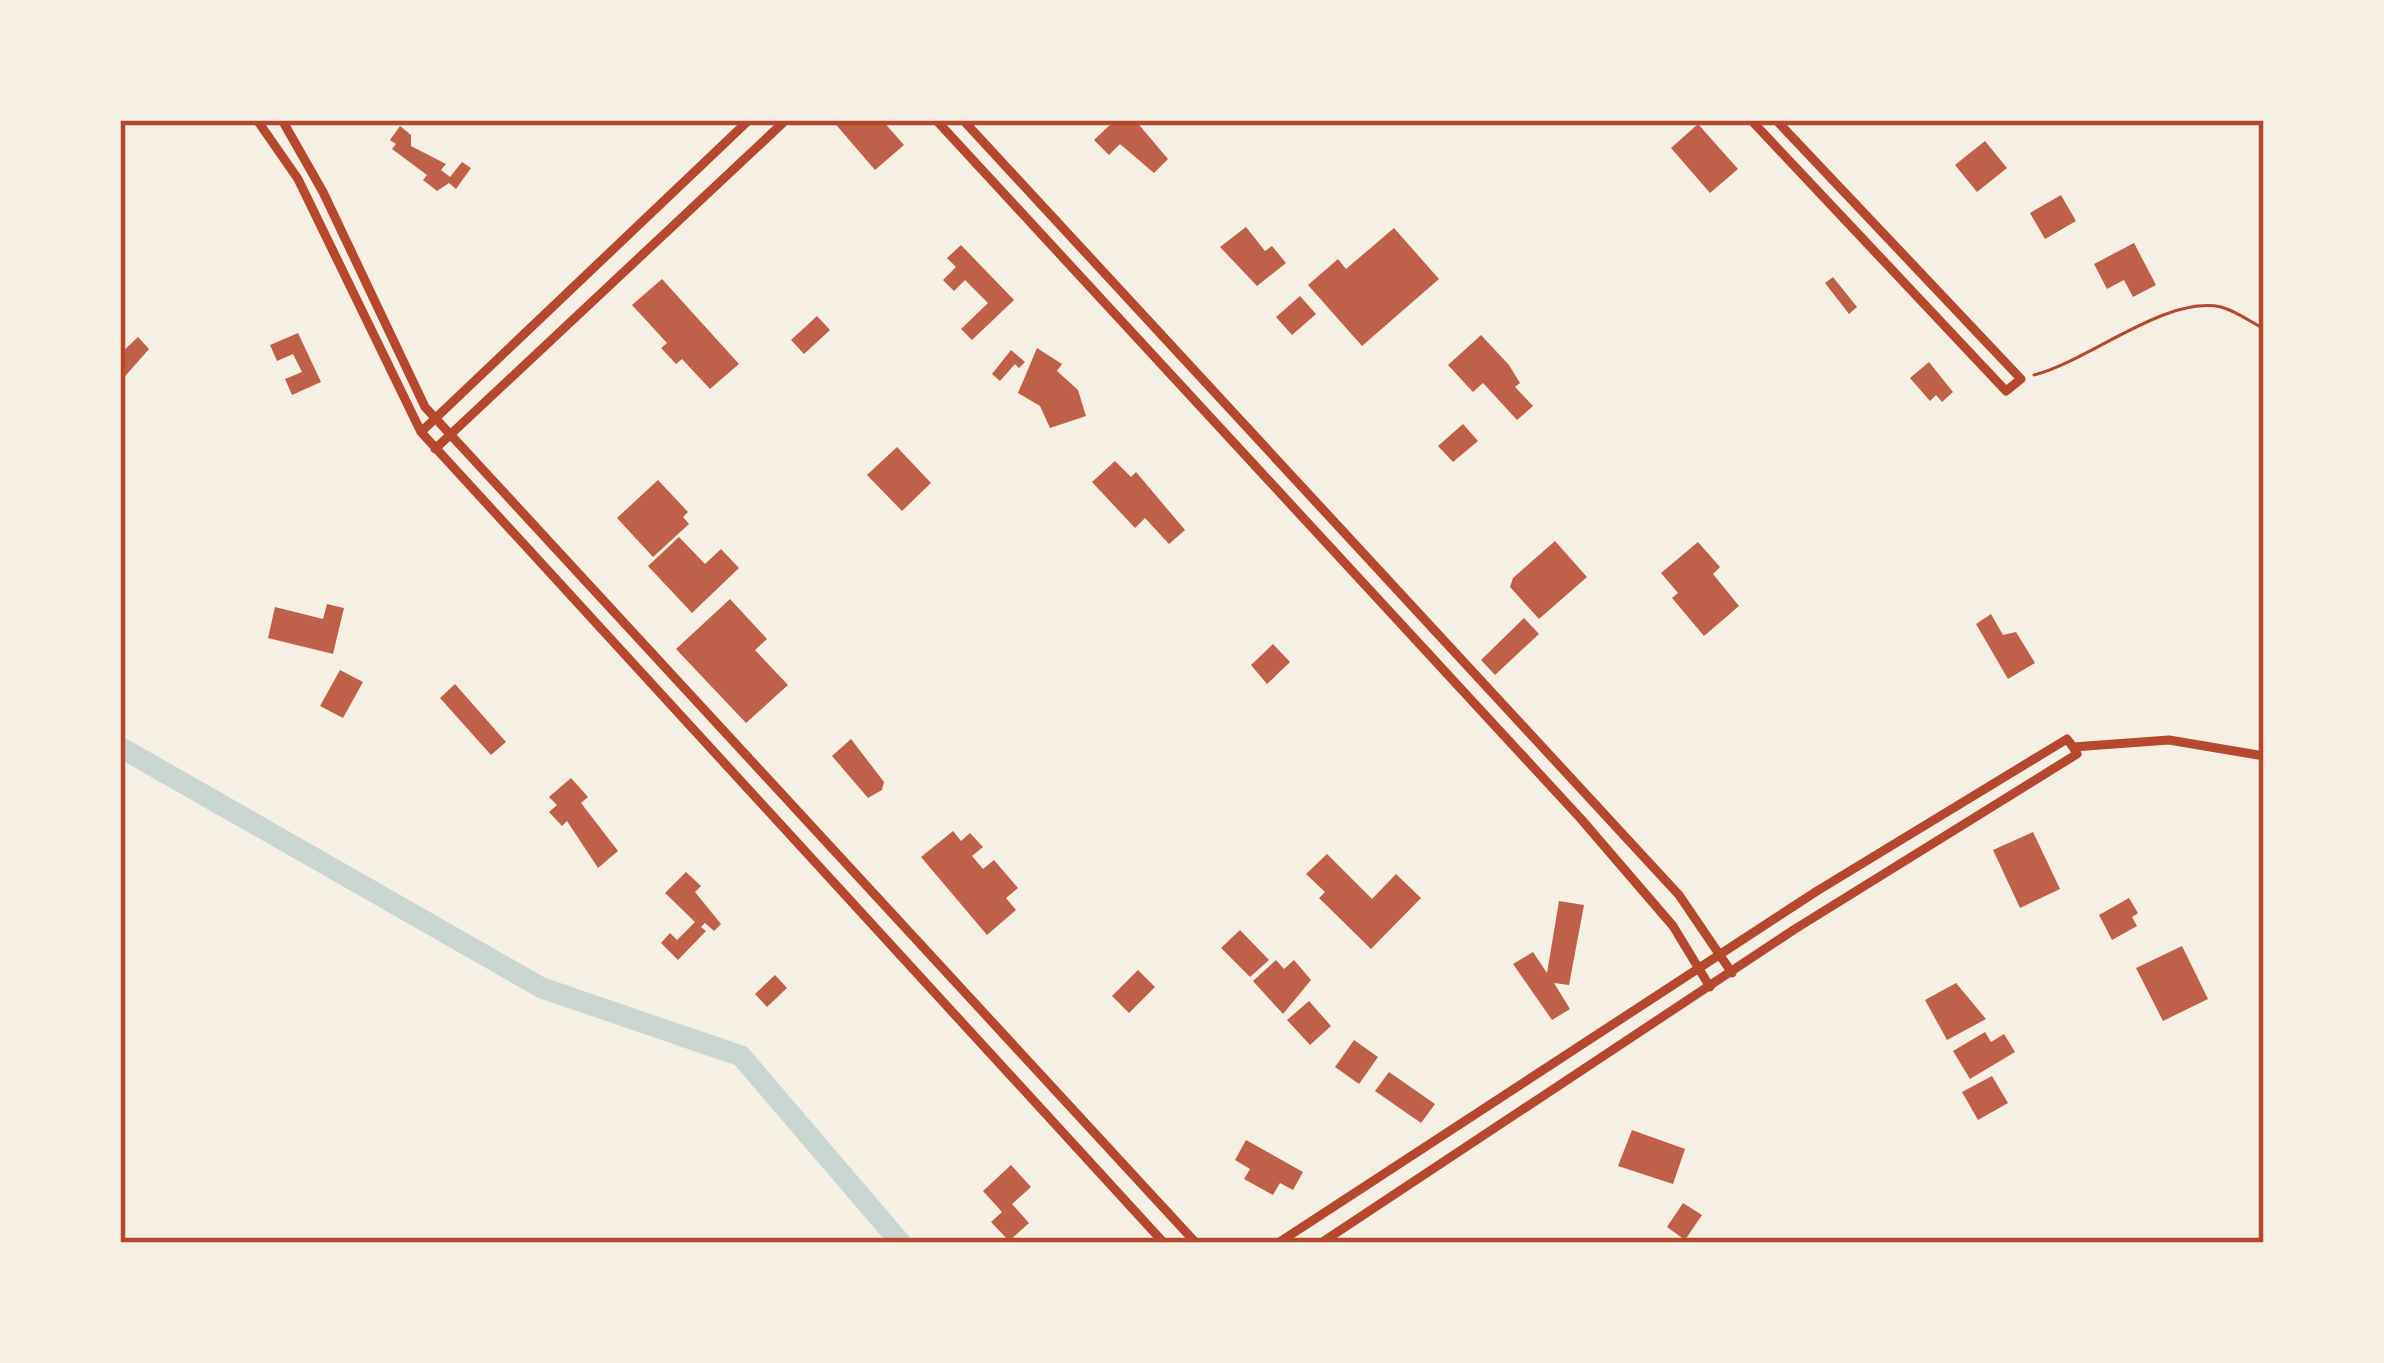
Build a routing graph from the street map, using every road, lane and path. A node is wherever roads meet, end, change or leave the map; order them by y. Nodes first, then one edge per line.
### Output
1 (257, 120) edge
2 (282, 120) edge
3 (749, 120) edge
4 (786, 120) edge
5 (936, 120) edge
6 (963, 120) edge
7 (1751, 120) edge
8 (1776, 120) edge
9 (2264, 329) edge
10 (2021, 379) junction
11 (436, 420) junction
12 (421, 432) junction
13 (449, 435) junction
14 (435, 449) junction
15 (2264, 553) edge
16 (2264, 585) edge
17 (2073, 747) junction
18 (2264, 756) edge
19 (1721, 954) junction
20 (1699, 967) junction
21 (1732, 973) junction
22 (1710, 987) junction
23 (1164, 1243) edge
24 (1196, 1243) edge
25 (1278, 1243) edge
26 (1321, 1243) edge

1 - 12 street
2 - 11 street
3 - 11 street
4 - 13 street
5 - 20 street
6 - 19 street
7 - 10 street
8 - 10 street
9 - 10 path
11 - 12 street
11 - 13 street
12 - 14 street
13 - 14 street
13 - 24 street
14 - 23 street
15 - 16 path
17 - 18 street
17 - 19 street
17 - 21 street
19 - 20 street
19 - 21 street
20 - 22 street
20 - 25 street
21 - 22 street
22 - 26 street

